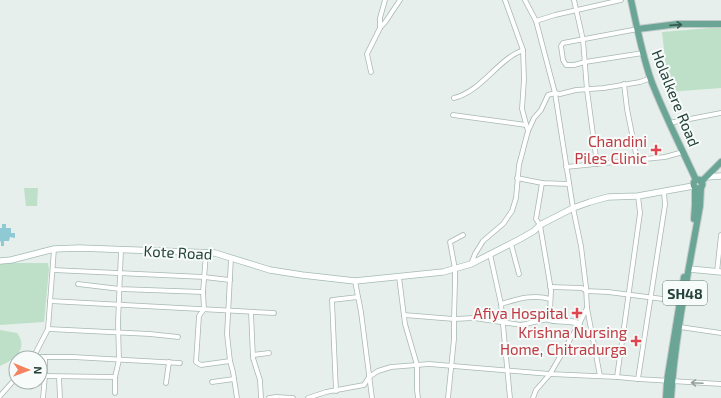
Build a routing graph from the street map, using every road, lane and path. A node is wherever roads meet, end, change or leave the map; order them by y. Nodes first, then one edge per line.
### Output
1 (385, 0) edge
2 (400, 0) edge
3 (505, 0) edge
4 (525, 0) edge
5 (574, 0) edge
6 (622, 0) edge
7 (631, 0) edge
8 (576, 11) junction
9 (536, 21) junction
10 (721, 24) edge
11 (380, 28) junction
12 (638, 29) junction
13 (583, 40) junction
14 (523, 50) junction
15 (643, 53) junction
16 (585, 62) junction
17 (371, 72) dead end
18 (651, 78) junction
19 (624, 84) junction
20 (587, 90) junction
21 (555, 93) junction
22 (454, 98) dead end
23 (721, 113) edge
24 (453, 115) dead end
25 (669, 123) junction
26 (526, 125) junction
27 (528, 131) junction
28 (683, 152) junction
29 (637, 159) junction
30 (721, 162) edge
31 (597, 164) junction
32 (566, 168) junction
33 (721, 176) edge
34 (706, 177) junction
35 (518, 178) junction
36 (542, 183) junction
37 (569, 184) junction
38 (697, 185) junction
39 (664, 192) junction
40 (638, 196) junction
41 (573, 208) junction
42 (540, 225) junction
43 (463, 235) dead end
44 (721, 235) edge
45 (510, 244) junction
46 (54, 249) junction
47 (121, 250) junction
48 (206, 252) junction
49 (490, 254) junction
50 (231, 258) junction
51 (0, 261) edge
52 (471, 264) junction
53 (455, 269) junction
54 (689, 269) junction
55 (53, 270) junction
56 (121, 272) junction
57 (719, 272) edge
58 (519, 274) dead end
59 (204, 277) junction
60 (399, 277) junction
61 (230, 280) junction
62 (355, 281) junction
63 (78, 284) dead end
64 (550, 287) junction
65 (120, 289) junction
66 (203, 292) junction
67 (586, 292) junction
68 (628, 294) junction
69 (358, 297) junction
70 (651, 297) junction
71 (550, 299) junction
72 (50, 301) junction
73 (679, 302) junction
74 (501, 304) junction
75 (119, 305) junction
76 (586, 308) junction
77 (204, 309) junction
78 (229, 311) junction
79 (251, 312) junction
80 (274, 313) dead end
81 (404, 315) junction
82 (454, 319) junction
83 (548, 319) junction
84 (502, 321) junction
85 (579, 324) junction
86 (680, 327) junction
87 (48, 328) junction
88 (118, 332) junction
89 (721, 333) edge
90 (178, 337) dead end
91 (37, 350) edge
92 (269, 353) dead end
93 (253, 355) junction
94 (48, 357) edge
95 (119, 360) junction
96 (230, 361) junction
97 (168, 362) junction
98 (180, 362) dead end
99 (417, 365) junction
100 (452, 366) junction
101 (507, 370) junction
102 (550, 374) junction
103 (48, 376) edge
104 (600, 376) junction
105 (60, 377) junction
106 (115, 377) junction
107 (369, 377) junction
108 (617, 377) junction
109 (234, 379) junction
110 (638, 380) junction
111 (670, 381) junction
112 (212, 382) dead end
113 (166, 383) dead end
114 (721, 384) edge
115 (8, 387) edge
116 (336, 390) junction
117 (115, 393) dead end
118 (0, 396) edge
119 (60, 398) edge
120 (237, 398) edge
121 (261, 398) edge
122 (270, 398) edge
123 (293, 398) edge
124 (308, 398) edge
125 (372, 398) edge
126 (418, 398) edge
127 (448, 398) edge
128 (510, 398) edge
129 (533, 398) edge
130 (666, 398) edge
131 (671, 398) edge

1 - 11 street
2 - 11 street
3 - 14 street
4 - 9 street
5 - 8 street
6 - 8 street
7 - 12 main road, Holalkere Road / SH48
8 - 9 street
8 - 13 street
9 - 21 street
12 -> 10 main road
11 - 17 street
12 - 13 street
12 - 15 main road, Holalkere Road / SH48
13 - 16 street
13 - 16 street
14 - 22 street
14 - 26 street
15 - 16 street
15 - 18 main road, Holalkere Road / SH48
16 - 20 street
18 - 19 street
18 - 25 main road, Holalkere Road / SH48
19 - 20 street
19 - 29 street
20 - 21 street
20 - 31 street
21 - 27 street
21 - 32 street
23 - 25 street
24 - 26 street
25 - 28 main road, Holalkere Road / SH48
26 - 27 street
27 - 35 street
28 - 29 street
28 - 38 main road, Holalkere Road / SH48
29 - 31 street
30 - 34 main road
31 - 32 street
32 - 37 street
33 - 34 street
34 - 38 main road
35 - 36 street
35 - 52 street
36 - 37 street
36 - 42 street
37 - 41 street
38 - 39 street, Kote Road
38 - 54 main road, SH48
38 - 73 main road, SH48
39 - 40 street, Kote Road
39 - 70 street
40 - 41 street, Kote Road
40 - 68 street
41 - 42 street, Kote Road
41 - 67 street
42 - 45 street, Kote Road
42 - 64 street
43 - 53 street
44 - 57 street
45 - 49 street, Kote Road
45 - 58 street
46 - 47 street, Kote Road
46 - 51 street, Kote Road
46 - 55 street
47 - 48 street, Kote Road
47 - 56 street
48 - 50 street, Kote Road
48 - 59 street
49 - 52 street, Kote Road
49 - 74 street
50 - 61 street
50 - 62 street, Kote Road
52 - 53 street, Kote Road
53 - 60 street, Kote Road
53 - 82 street
54 - 57 street
54 - 86 main road, SH48
55 - 56 street
55 - 72 street
56 - 59 street
56 - 65 street
59 - 61 street
59 - 66 street
60 - 62 street, Kote Road
60 - 81 street
61 - 78 street
62 - 69 street
63 - 65 street
64 - 67 street
64 - 71 street
65 - 66 street
65 - 75 street
66 - 77 street
67 - 68 street
67 - 76 street
68 - 70 street
68 - 108 street
69 - 107 street
69 - 116 street
70 - 73 street
70 - 110 street
71 - 74 street
71 - 83 street
72 - 75 street
72 - 87 street
73 - 111 main road, SH48
74 - 84 street
75 - 77 street
75 - 88 street
76 - 85 street
76 - 104 street
77 - 78 street
77 - 96 street
78 - 79 street
78 - 96 street
79 - 80 street
79 - 93 street
81 - 82 street
81 - 99 street
82 - 84 street
82 - 100 street
83 - 84 street
83 - 85 street
84 - 101 street
85 - 102 street
86 - 89 street
86 - 111 main road, SH48
87 - 88 street
87 - 91 street
88 - 90 street
88 - 95 street
92 - 93 street
93 - 121 street
94 - 95 street
95 - 97 street
95 - 106 street
96 - 109 street
97 - 98 street
97 - 113 street
99 - 100 street
99 - 107 street
99 - 126 street
100 - 101 street
100 - 127 street
101 - 102 street
101 - 128 street
102 - 104 street
102 - 129 street
103 - 105 street
104 - 108 street
105 - 106 street
105 - 119 street
106 - 117 street
107 - 116 street
107 - 125 street
108 - 110 street
109 - 112 street
109 - 120 street
110 - 111 street
114 -> 111 street
111 - 130 main road, SH48
111 - 131 main road, SH48
115 - 118 street
116 - 124 street
122 - 123 street

